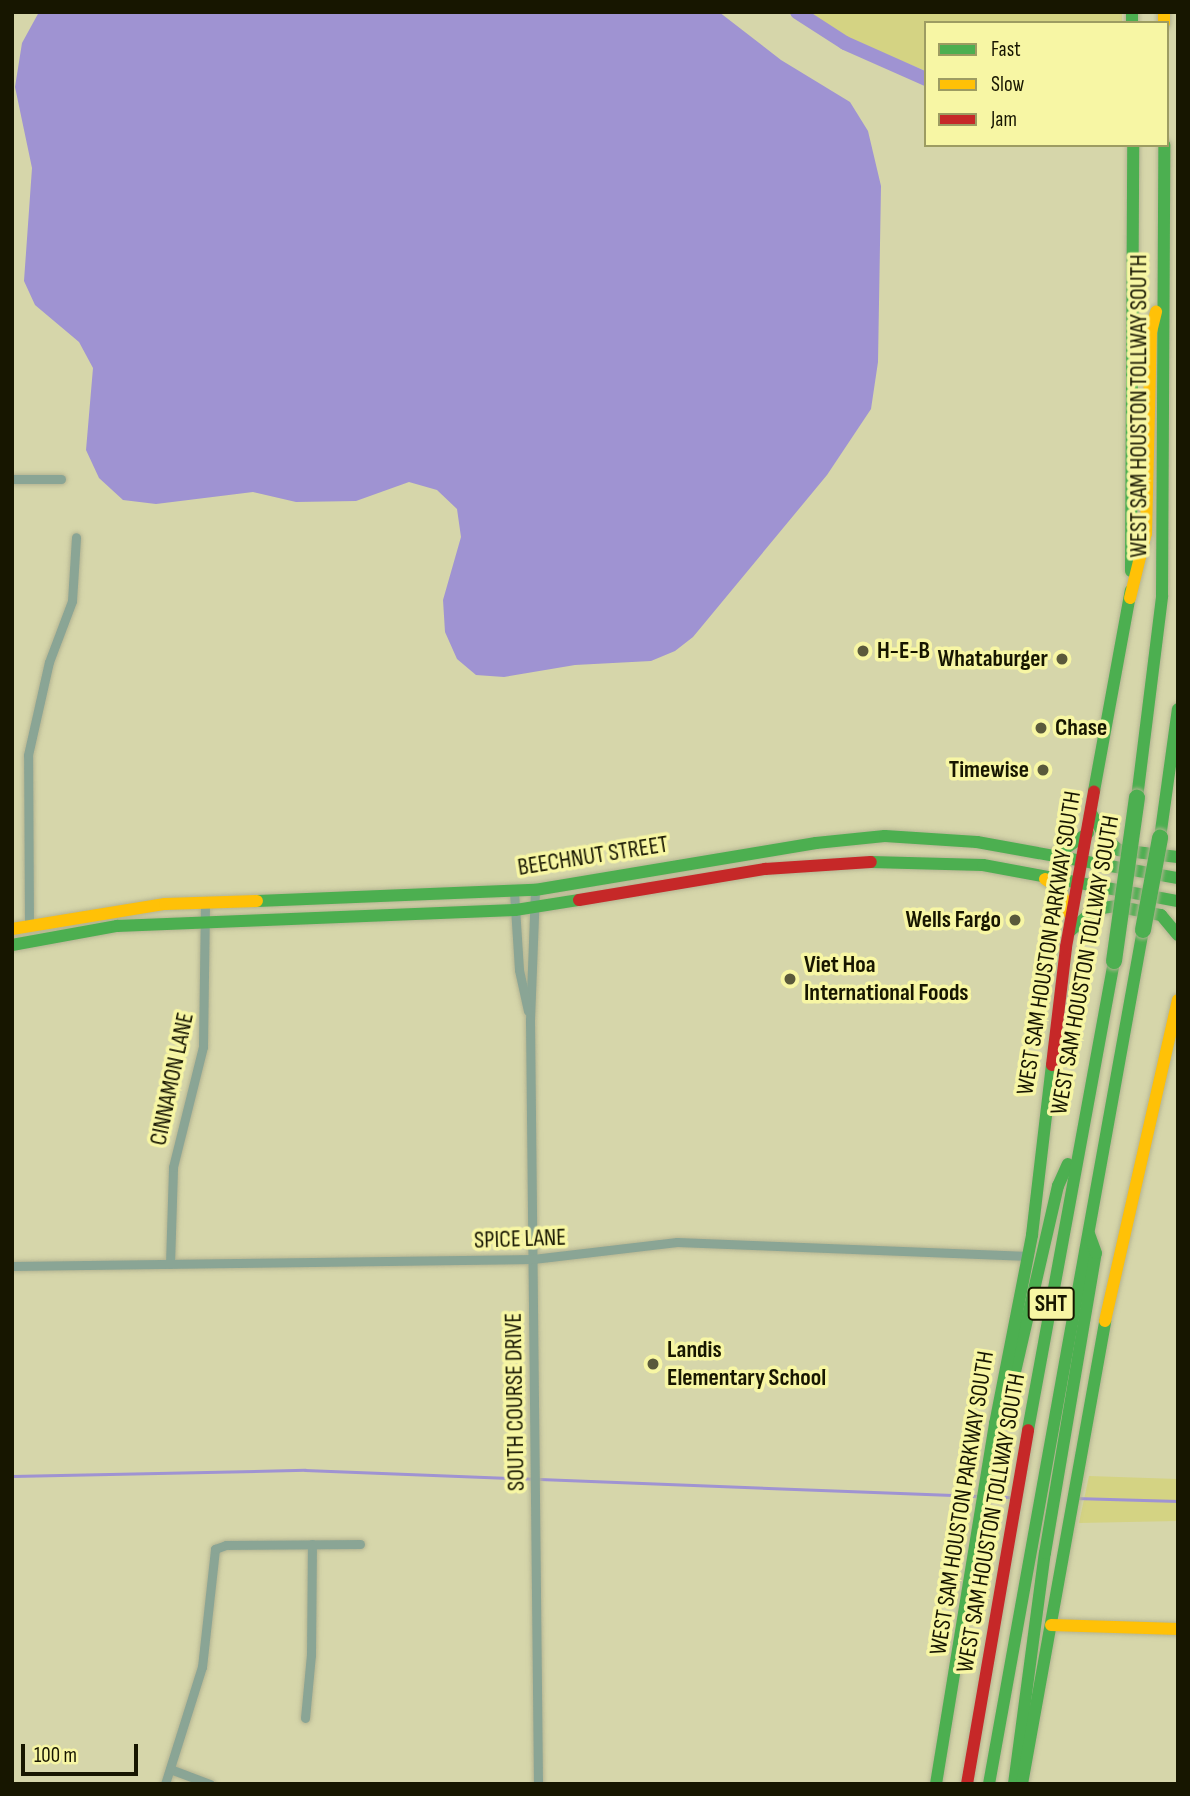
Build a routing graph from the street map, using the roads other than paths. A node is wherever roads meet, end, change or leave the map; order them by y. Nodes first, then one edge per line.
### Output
1 (1133, 147) edge
2 (1164, 147) edge
3 (1162, 289) junction
4 (61, 479) dead end
5 (12, 480) edge
6 (76, 537) dead end
7 (1130, 598) junction
8 (1178, 709) edge
9 (1091, 813) junction
10 (1088, 833) junction
11 (838, 840) junction
12 (1054, 856) junction
13 (1178, 857) edge
14 (840, 861) junction
15 (1083, 861) junction
16 (705, 870) junction
17 (1035, 874) junction
18 (1178, 878) edge
19 (1079, 882) junction
20 (535, 890) junction
21 (514, 892) junction
22 (338, 897) junction
23 (1178, 901) edge
24 (205, 902) junction
25 (536, 907) junction
26 (515, 910) junction
27 (337, 914) junction
28 (205, 919) junction
29 (29, 925) junction
30 (1070, 925) junction
31 (12, 929) edge
32 (1178, 935) edge
33 (12, 938) edge
34 (12, 945) edge
35 (1178, 1000) edge
36 (530, 1020) junction
37 (1078, 1142) junction
38 (1088, 1233) junction
39 (1029, 1256) junction
40 (533, 1259) junction
41 (170, 1264) junction
42 (12, 1266) edge
43 (995, 1424) junction
44 (1069, 1467) junction
45 (1059, 1521) junction
46 (312, 1544) junction
47 (360, 1544) dead end
48 (1051, 1625) junction
49 (1178, 1629) edge
50 (305, 1718) dead end
51 (170, 1769) junction
52 (165, 1784) edge
53 (210, 1784) edge
54 (538, 1784) edge
55 (936, 1784) edge
56 (967, 1784) edge
57 (989, 1784) edge
58 (1014, 1784) edge
59 (1022, 1784) edge

1 - 7 main road, WEST SAM HOUSTON PARKWAY SOUTH
2 - 3 main road, WEST SAM HOUSTON TOLLWAY SOUTH / SHT
3 - 7 main road
3 - 37 main road, WEST SAM HOUSTON TOLLWAY SOUTH / SHT, bridge
4 - 5 street
6 - 29 street
7 - 9 main road, WEST SAM HOUSTON PARKWAY SOUTH
8 - 38 main road, WEST SAM HOUSTON TOLLWAY SOUTH / SHT, bridge
9 - 10 main road, WEST SAM HOUSTON PARKWAY SOUTH
9 - 13 main road
10 - 12 main road
10 - 15 main road, WEST SAM HOUSTON PARKWAY SOUTH
11 - 12 main road, BEECHNUT STREET
11 - 14 main road
11 - 16 main road, BEECHNUT STREET
12 - 15 main road, BEECHNUT STREET
14 - 16 main road, BEECHNUT STREET
14 - 17 main road, BEECHNUT STREET
15 - 18 main road, BEECHNUT STREET
15 - 19 main road, WEST SAM HOUSTON PARKWAY SOUTH
16 - 20 main road, BEECHNUT STREET
16 - 25 main road, BEECHNUT STREET
17 - 19 main road, BEECHNUT STREET
17 - 30 main road
19 - 23 main road, BEECHNUT STREET
19 - 30 main road, WEST SAM HOUSTON PARKWAY SOUTH
20 - 21 main road, BEECHNUT STREET
20 - 25 street, SOUTH COURSE DRIVE
21 - 22 main road, BEECHNUT STREET
21 - 26 street, SOUTH COURSE DRIVE
22 - 24 main road, BEECHNUT STREET
22 - 27 main road
24 - 28 street, CINNAMON LANE
24 - 29 main road, BEECHNUT STREET
25 - 26 main road, BEECHNUT STREET
25 - 36 street, SOUTH COURSE DRIVE
26 - 27 main road, BEECHNUT STREET
26 - 36 street, SOUTH COURSE DRIVE
27 - 28 main road, BEECHNUT STREET
28 - 34 main road, BEECHNUT STREET
28 - 41 street, CINNAMON LANE
29 - 31 main road, BEECHNUT STREET
29 - 33 main road
30 - 32 main road
30 - 39 main road, WEST SAM HOUSTON PARKWAY SOUTH
35 - 44 main road
36 - 40 street, SOUTH COURSE DRIVE
37 - 43 main road
37 - 56 main road, WEST SAM HOUSTON TOLLWAY SOUTH / SHT
38 - 44 main road
38 - 57 main road, WEST SAM HOUSTON TOLLWAY SOUTH / SHT
39 - 40 street, SPICE LANE
39 - 43 main road, WEST SAM HOUSTON PARKWAY SOUTH
40 - 41 street, SPICE LANE
40 - 54 street, SOUTH COURSE DRIVE
41 - 42 street, SPICE LANE
43 - 55 main road, WEST SAM HOUSTON PARKWAY SOUTH
44 - 45 main road
45 - 48 main road
45 - 58 main road
46 - 47 street
46 - 50 street
46 - 51 street
48 - 49 main road
48 - 59 main road
51 - 52 street
51 - 53 street

